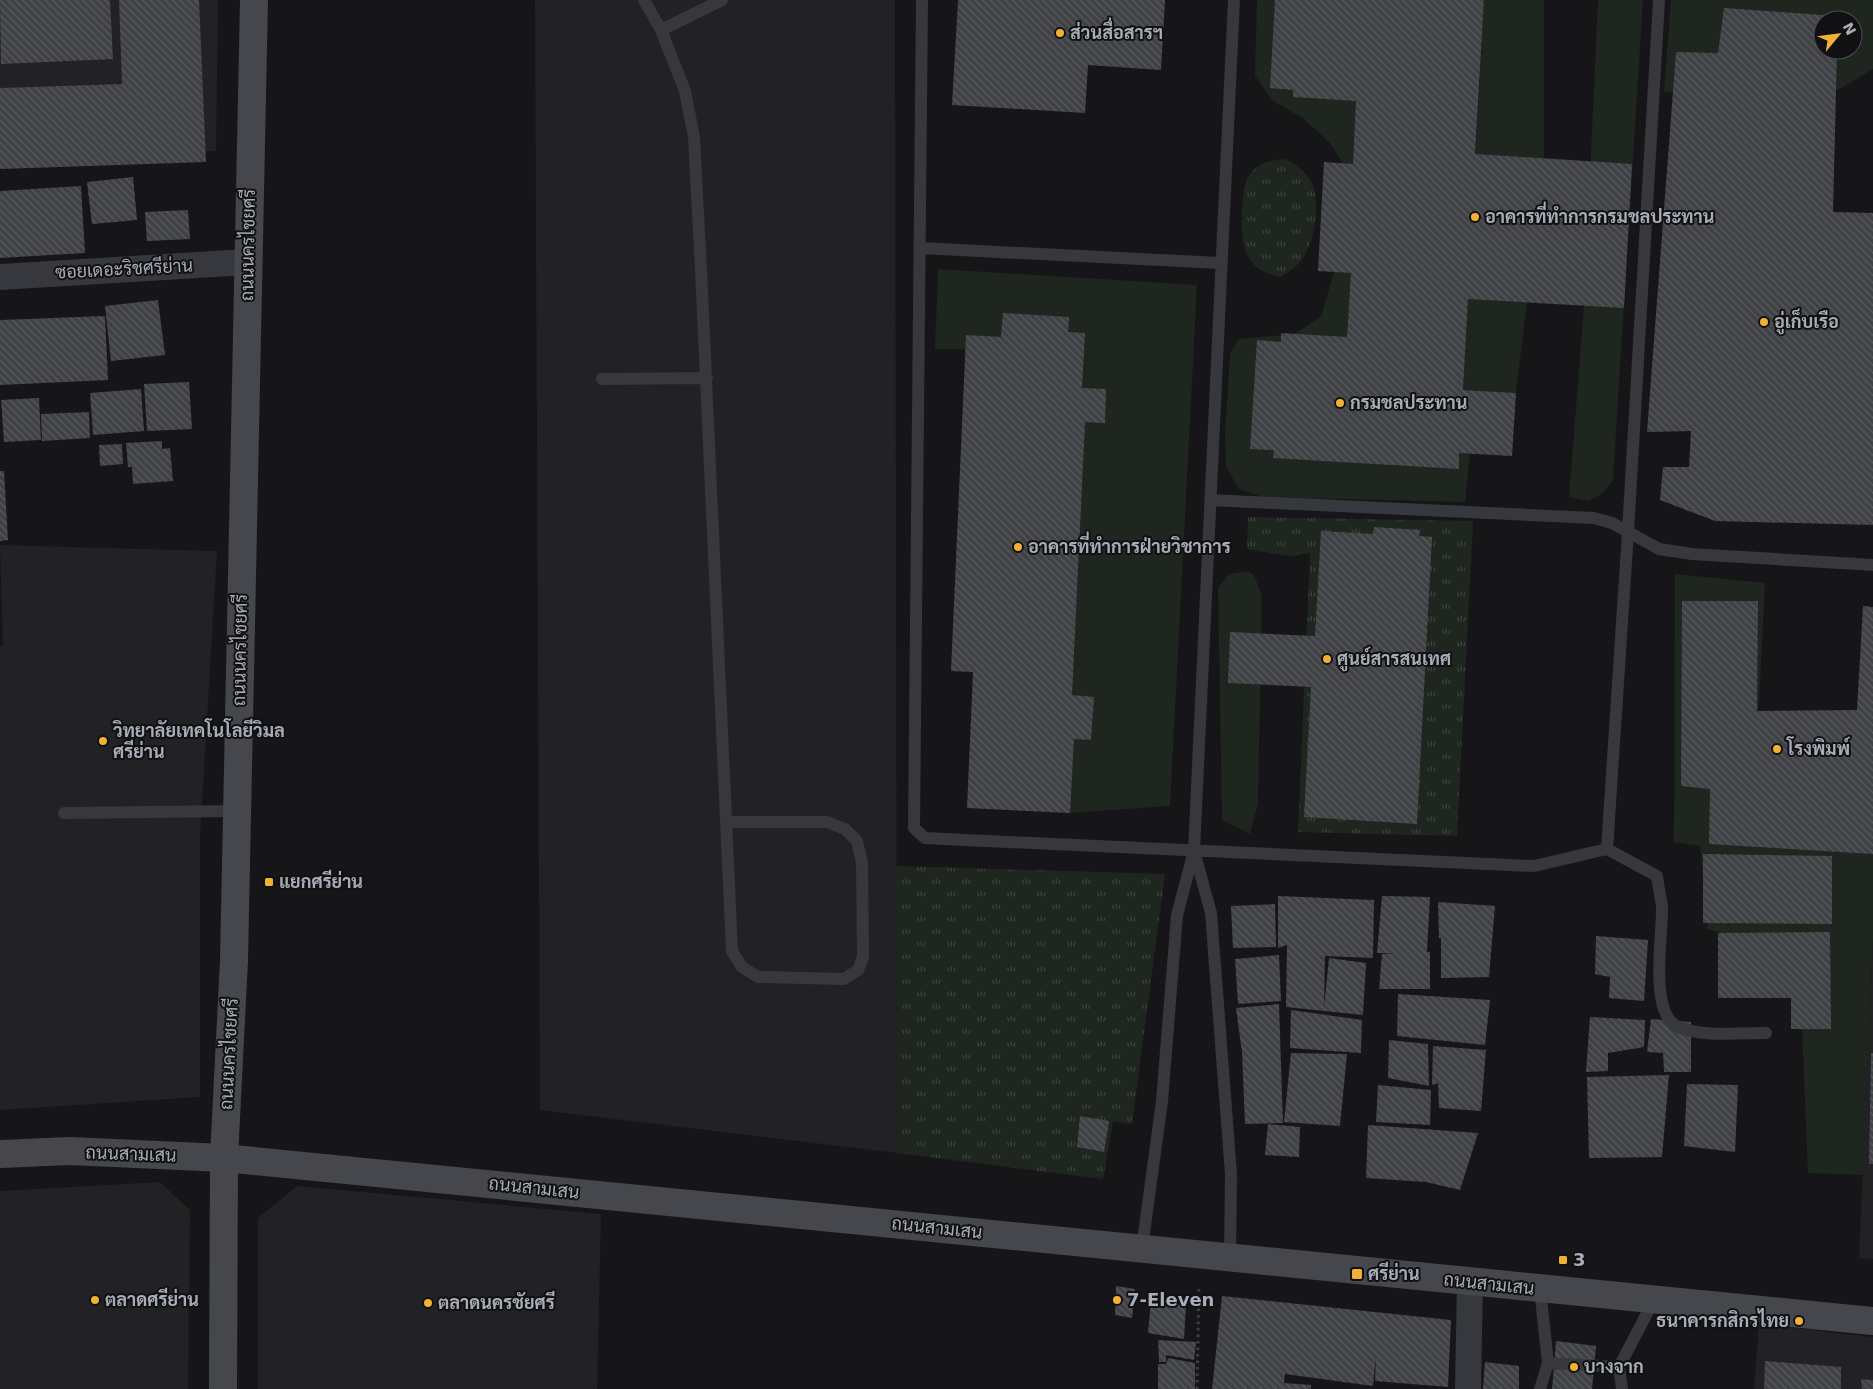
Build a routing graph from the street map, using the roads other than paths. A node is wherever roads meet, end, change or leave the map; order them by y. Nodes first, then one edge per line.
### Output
1 (254, 0) edge
2 (644, 0) edge
3 (722, 0) edge
4 (922, 0) edge
5 (1234, 0) edge
6 (1659, 0) edge
7 (661, 30) junction
8 (920, 248) junction
9 (247, 262) junction
10 (1220, 263) junction
11 (0, 277) edge
12 (707, 378) junction
13 (602, 380) dead end
14 (1210, 500) junction
15 (1628, 532) junction
16 (1873, 565) edge
17 (237, 811) junction
18 (64, 813) dead end
19 (726, 822) junction
20 (1607, 849) junction
21 (1194, 851) junction
22 (1766, 1033) dead end
23 (0, 1154) edge
24 (224, 1158) junction
25 (1142, 1248) junction
26 (1230, 1257) junction
27 (1470, 1281) junction
28 (1540, 1289) junction
29 (1654, 1300) junction
30 (1873, 1321) edge
31 (1548, 1363) junction
32 (1619, 1367) junction
33 (223, 1389) edge
34 (1468, 1389) edge
35 (1540, 1389) edge
36 (1622, 1389) edge

1 - 9 main road, ถนนนครไชยศรี
2 - 7 lane
3 - 7 lane
4 - 8 lane
5 - 10 lane
6 - 15 lane
7 - 12 lane
8 - 10 lane
8 - 21 lane
9 - 11 street, ซอยเดอะริชศรีย่าน
9 - 17 main road, ถนนนครไชยศรี
10 - 14 lane
12 - 13 lane
12 - 19 lane
14 - 15 lane
14 - 21 lane
15 - 16 lane
15 - 20 lane
17 - 18 lane
17 - 24 main road, ถนนนครไชยศรี
19 - 19 lane
20 - 21 lane
20 - 22 lane
21 - 25 lane
21 - 26 lane
23 - 24 main road, ถนนสามเสน
24 - 25 main road, ถนนสามเสน
24 - 33 main road, ถนนนครไชยศรี
25 - 26 main road, ถนนสามเสน
26 - 27 main road, ถนนสามเสน
27 - 28 main road, ถนนสามเสน
27 - 34 street
28 - 29 main road, ถนนสามเสน
28 - 31 lane
29 - 30 main road, ถนนสามเสน
29 - 32 lane
31 - 32 lane
31 - 35 lane
32 - 36 lane

